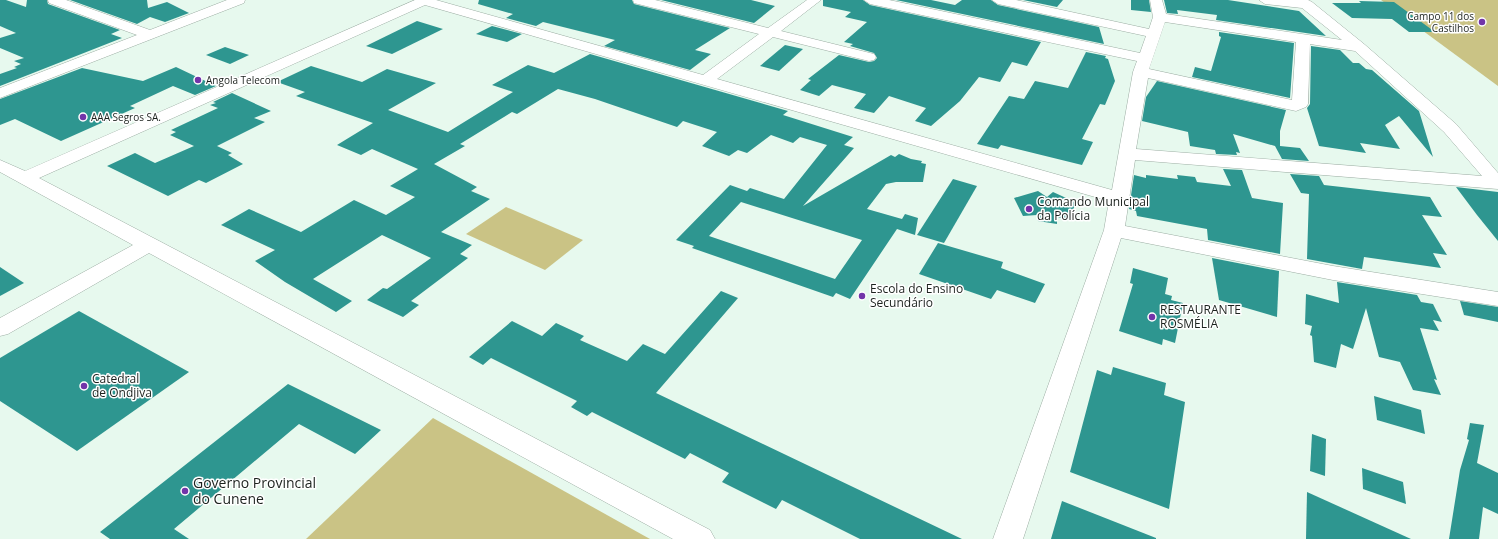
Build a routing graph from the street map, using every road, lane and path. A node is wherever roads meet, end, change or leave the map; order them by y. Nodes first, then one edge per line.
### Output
1 (54, 0) edge
2 (239, 0) edge
3 (424, 0) edge
4 (639, 0) edge
5 (815, 0) edge
6 (870, 0) edge
7 (998, 0) edge
8 (1156, 0) edge
9 (1265, 0) edge
10 (1304, 2) edge
11 (1160, 17) junction
12 (770, 32) junction
13 (1154, 34) junction
14 (151, 35) junction
15 (1303, 39) junction
16 (1359, 47) junction
17 (869, 57) dead end
18 (1143, 65) junction
19 (707, 80) junction
20 (0, 93) edge
21 (1127, 154) junction
22 (0, 165) edge
23 (25, 178) junction
24 (1497, 183) edge
25 (1120, 198) junction
26 (1114, 230) junction
27 (150, 244) junction
28 (1498, 299) edge
29 (0, 328) edge
30 (700, 539) edge
31 (1008, 539) edge

1 - 14 street
2 - 14 street
3 - 19 street
3 - 23 street
4 - 12 street
5 - 12 street
6 - 18 street
7 - 13 street
8 - 11 street
9 - 10 street
10 - 16 street
11 - 13 street
11 - 15 street
12 - 17 street
12 - 19 street
13 - 18 street
14 - 20 street
15 - 16 street
15 - 18 street
16 - 24 street
18 - 21 street
19 - 25 street
21 - 24 street
21 - 25 street
22 - 23 street
23 - 27 street
25 - 26 street
26 - 28 street
26 - 31 street
27 - 29 street
27 - 30 street

